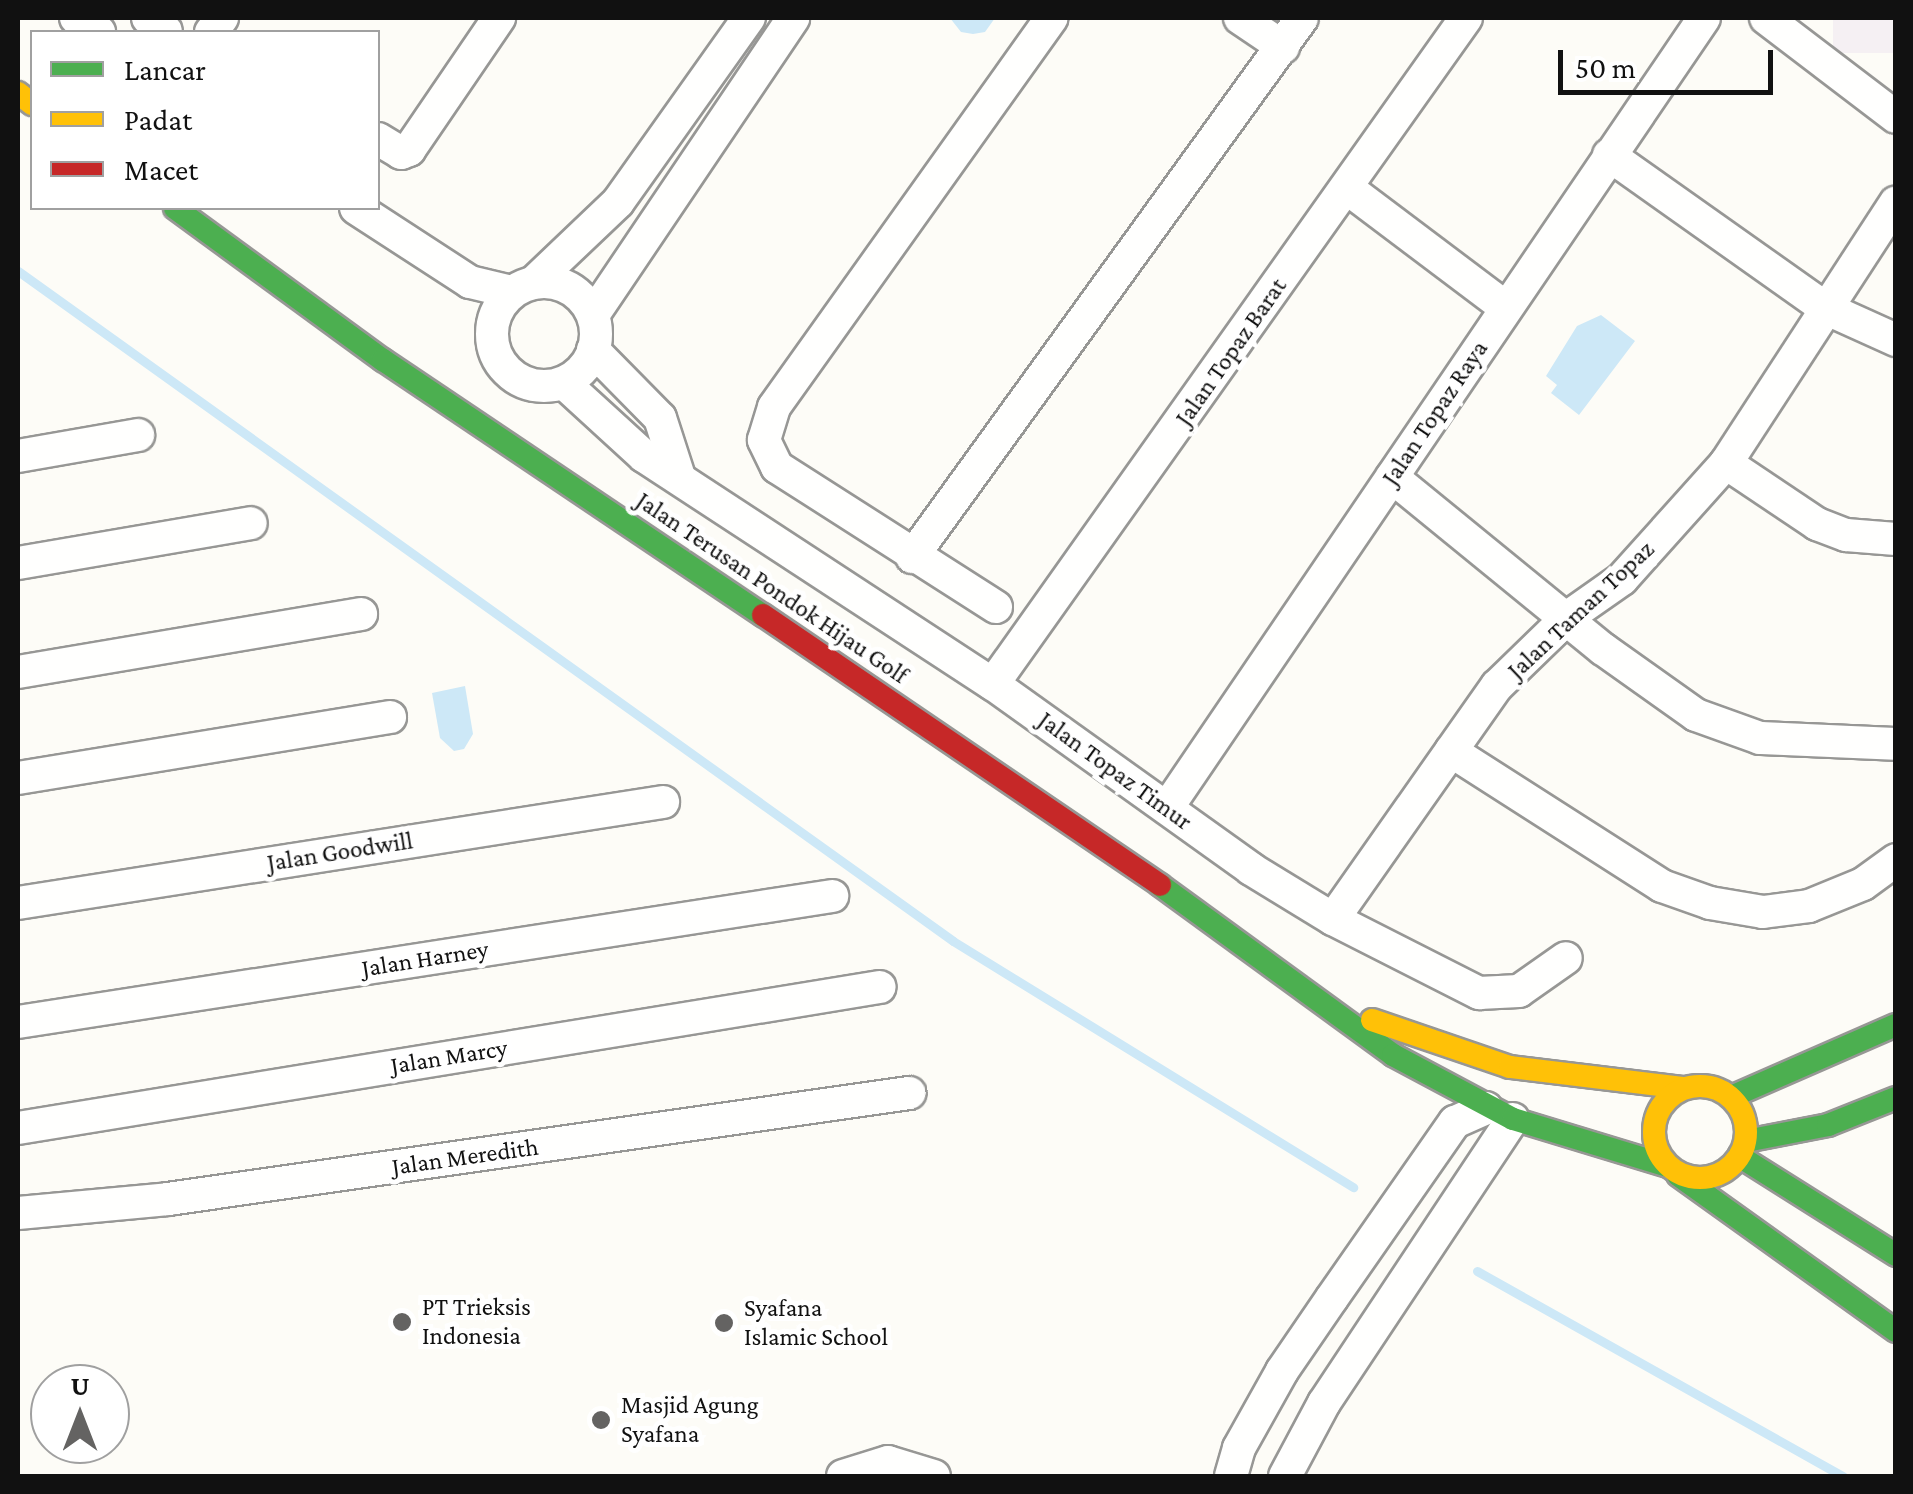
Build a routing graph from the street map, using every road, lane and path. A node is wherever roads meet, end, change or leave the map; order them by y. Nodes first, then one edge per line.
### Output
1 (498, 18) edge
2 (749, 18) edge
3 (794, 18) edge
4 (1051, 18) edge
5 (1240, 18) edge
6 (1466, 18) edge
7 (1704, 18) edge
8 (1766, 18) edge
9 (1295, 26) edge
10 (1896, 117) edge
11 (389, 146) edge
12 (1609, 155) junction
13 (1347, 188) junction
14 (1896, 202) edge
15 (177, 210) edge
16 (359, 210) edge
17 (513, 298) junction
18 (1506, 308) junction
19 (1825, 308) junction
20 (593, 315) junction
21 (1896, 340) edge
22 (592, 350) junction
23 (564, 383) junction
24 (138, 435) dead end
25 (18, 456) edge
26 (1726, 463) junction
27 (679, 477) junction
28 (1392, 477) junction
29 (251, 523) dead end
30 (1896, 539) edge
31 (912, 557) junction
32 (18, 564) edge
33 (996, 608) dead end
34 (361, 614) dead end
35 (1568, 617) junction
36 (18, 672) edge
37 (993, 684) junction
38 (390, 717) dead end
39 (1896, 744) edge
40 (1452, 751) junction
41 (18, 778) edge
42 (662, 802) dead end
43 (1166, 808) junction
44 (1896, 860) edge
45 (832, 896) dead end
46 (18, 903) edge
47 (1333, 919) junction
48 (1566, 958) dead end
49 (880, 987) dead end
50 (1341, 1011) junction
51 (18, 1022) edge
52 (1896, 1025) edge
53 (1562, 1076) junction
54 (1758, 1085) junction
55 (1684, 1088) junction
56 (909, 1093) dead end
57 (1731, 1098) junction
58 (1896, 1098) edge
59 (1500, 1114) junction
60 (18, 1128) edge
61 (1786, 1134) junction
62 (1742, 1148) junction
63 (1673, 1170) junction
64 (1798, 1189) junction
65 (18, 1213) edge
66 (1755, 1231) junction
67 (1896, 1254) edge
68 (1896, 1331) edge
69 (843, 1476) edge
70 (934, 1476) edge
71 (1231, 1476) edge
72 (1285, 1476) edge

1 - 11 street
2 - 17 street
3 - 20 street
4 - 31 street
5 - 9 street
6 - 13 street, Jalan Topaz Barat
7 - 12 street, Jalan Topaz Raya
8 - 10 street
9 - 31 street
12 - 18 street, Jalan Topaz Raya
12 - 19 street
13 - 18 street
13 - 37 street, Jalan Topaz Barat
14 - 19 street, Jalan Taman Topaz
15 - 50 main road, Jalan Terusan Pondok Hijau Golf
16 - 17 street
17 - 20 street
17 - 23 street
18 - 28 street, Jalan Topaz Raya
19 - 21 street
19 - 26 street, Jalan Taman Topaz
20 - 22 street
22 - 23 street
22 - 27 street
23 - 27 street, Jalan Topaz Timur
24 - 25 street
26 - 30 street
26 - 35 street, Jalan Taman Topaz
27 - 37 street, Jalan Topaz Timur
28 - 35 street
28 - 43 street, Jalan Topaz Raya
29 - 32 street
31 - 33 street
34 - 36 street
35 - 39 street
35 - 40 street, Jalan Taman Topaz
37 - 43 street, Jalan Topaz Timur
38 - 41 street
40 - 44 street
40 - 47 street, Jalan Taman Topaz
42 - 46 street, Jalan Goodwill
43 - 47 street, Jalan Topaz Timur
45 - 51 street, Jalan Harney
47 - 48 street, Jalan Topaz Timur
49 - 60 street, Jalan Marcy
50 - 53 main road, Jalan Terusan Pondok Hijau Golf
50 - 59 main road, Jalan Terusan Pondok Hijau Golf
52 - 54 main road
53 - 55 main road, Jalan Terusan Pondok Hijau Golf
53 - 59 main road
54 - 57 main road
54 - 61 main road
55 - 57 main road
55 - 63 main road
56 - 65 street, Jalan Meredith
57 - 62 main road
58 - 61 main road
59 - 63 main road, Jalan Terusan Pondok Hijau Golf
59 - 71 street
59 - 72 street
61 - 62 main road
62 - 63 main road
62 - 64 main road
63 - 66 main road
64 - 66 main road
64 - 67 main road
66 - 68 main road
69 - 70 street

